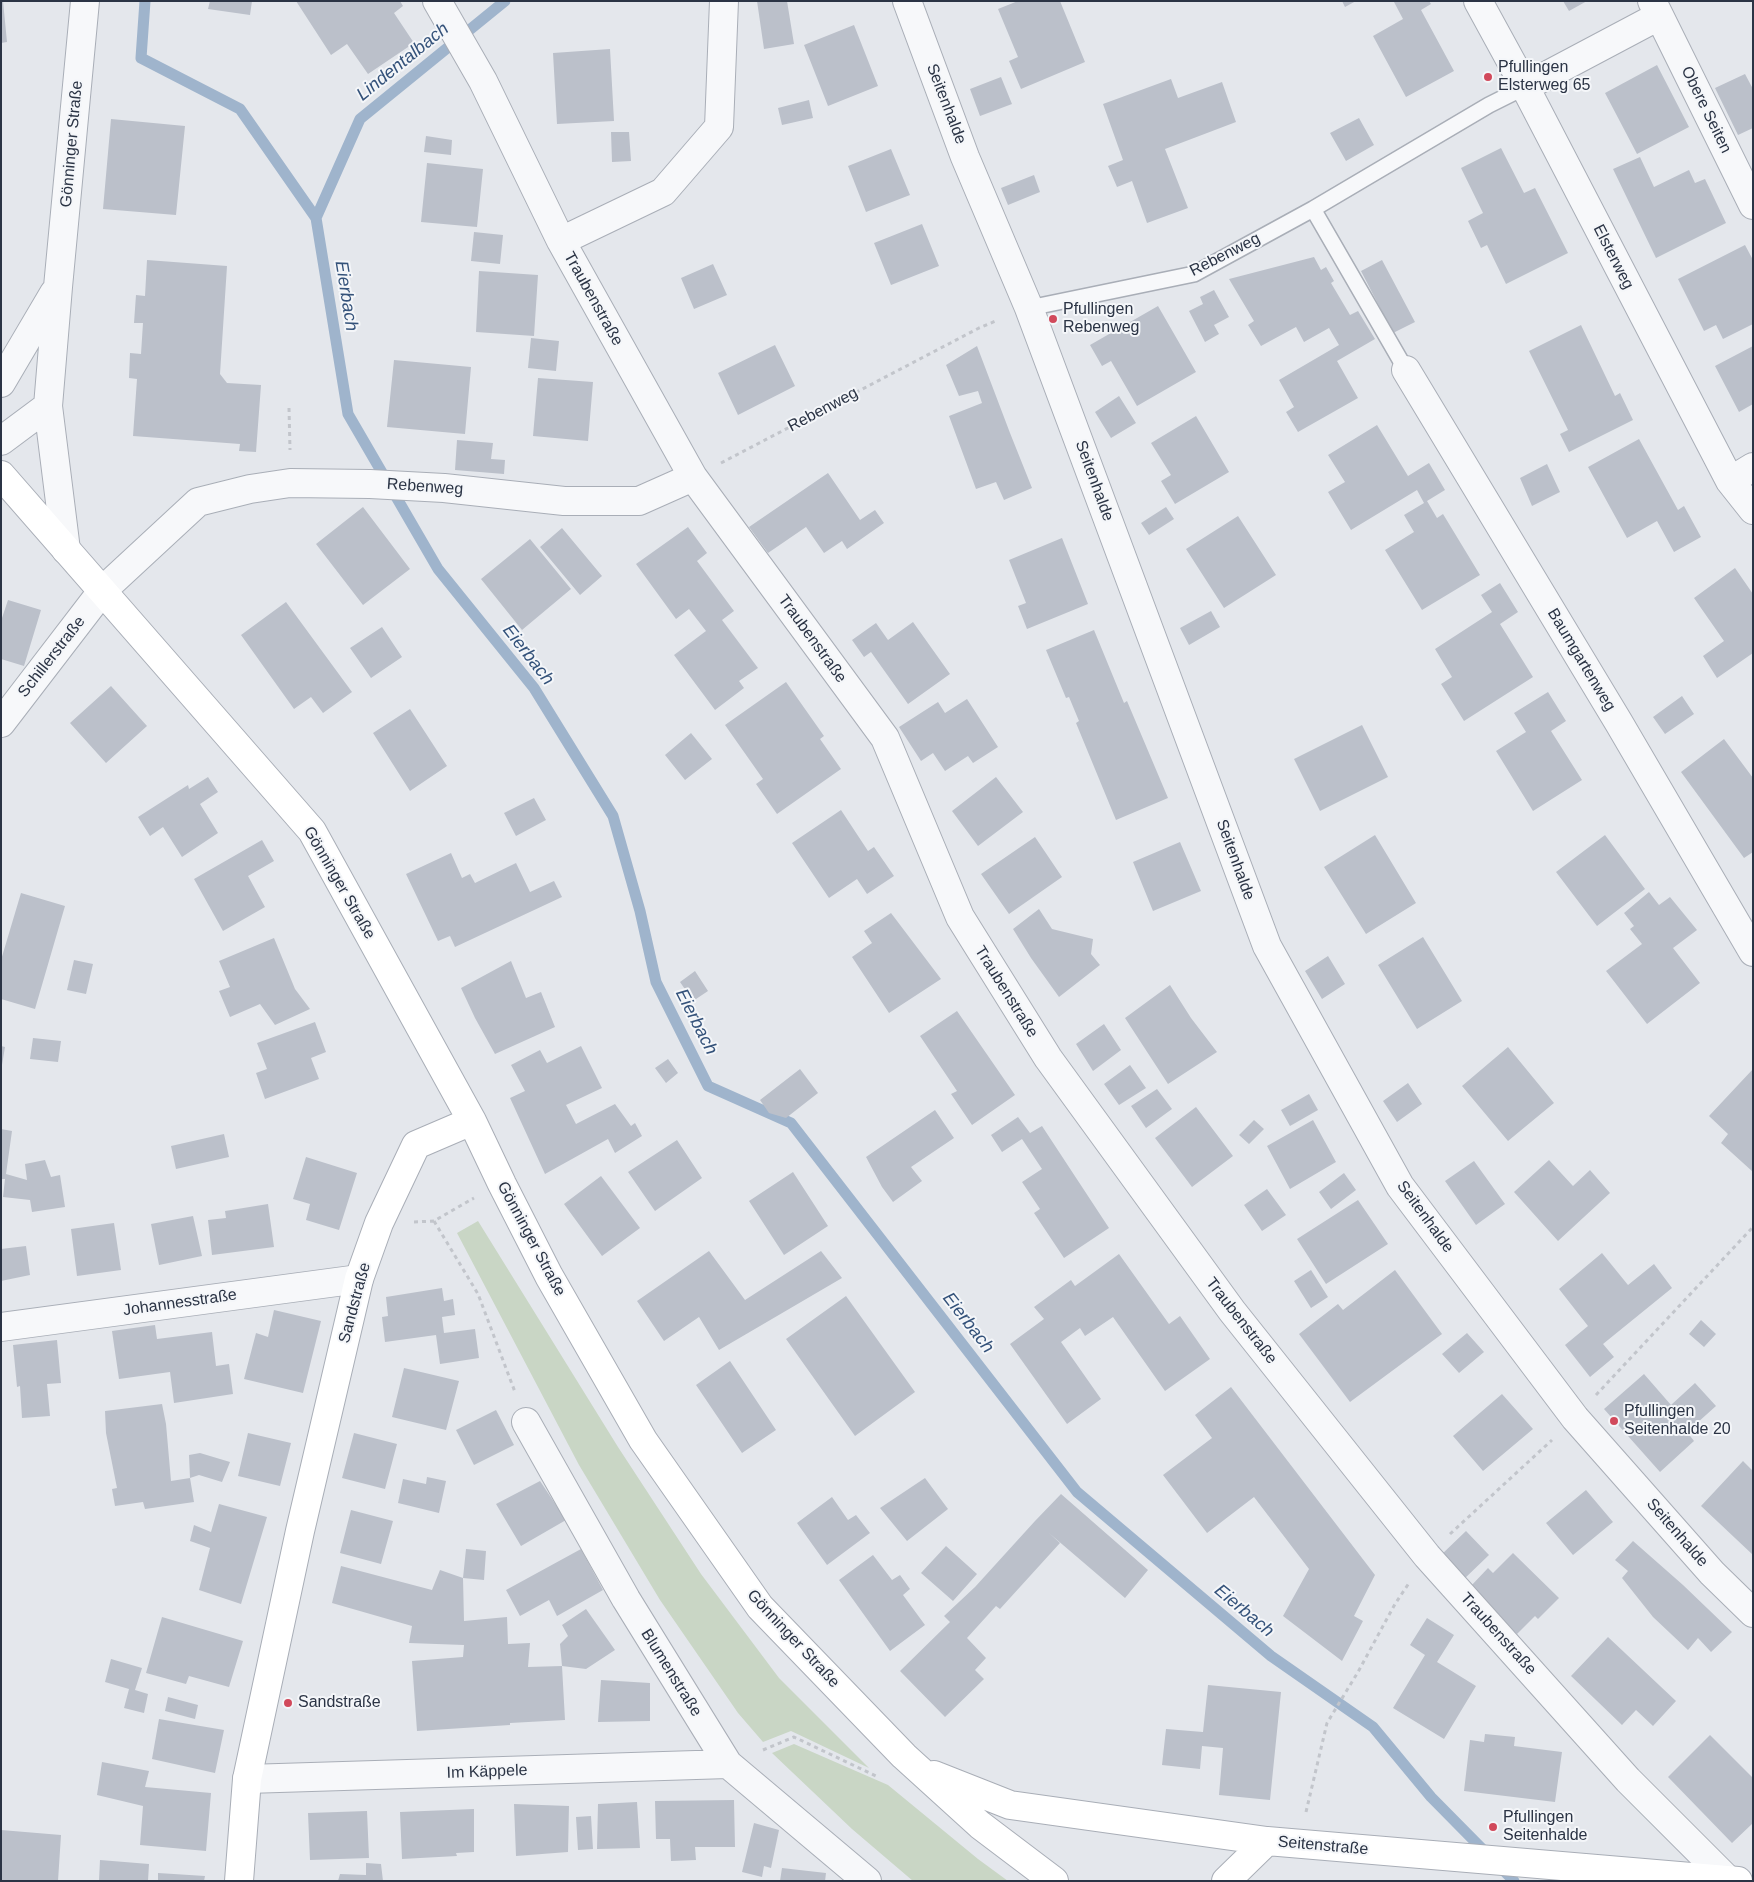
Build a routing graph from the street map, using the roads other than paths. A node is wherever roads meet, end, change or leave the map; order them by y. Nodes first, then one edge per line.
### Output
1 (85, 1) edge
2 (437, 1) edge
3 (724, 1) edge
4 (907, 1) edge
5 (1478, 1) edge
6 (1655, 8) edge
7 (1525, 87) junction
8 (1753, 205) edge
9 (1313, 209) junction
10 (561, 241) junction
11 (58, 287) junction
12 (1029, 308) junction
13 (1406, 370) joint
14 (1, 383) edge
15 (48, 406) junction
16 (1, 441) edge
17 (1753, 467) edge
18 (1, 475) edge
19 (694, 477) junction
20 (1730, 481) junction
21 (1753, 510) edge
22 (66, 550) junction
23 (103, 590) junction
24 (1, 723) edge
25 (1753, 952) edge
26 (472, 1121) junction
27 (359, 1279) junction
28 (1, 1327) edge
29 (526, 1422) road end
30 (1753, 1613) edge
31 (728, 1764) junction
32 (917, 1768) junction
33 (248, 1779) junction
34 (1267, 1842) junction
35 (1733, 1880) edge
36 (238, 1881) edge
37 (867, 1881) edge
38 (1054, 1881) edge
39 (1226, 1881) edge

1 - 11 street, Gönninger Straße
2 - 10 street, Traubenstraße
3 - 10 street
4 - 12 street, Seitenhalde
5 - 7 street, Elsterweg
6 - 7 street, Obere Seiten
6 - 8 street, Obere Seiten
7 - 9 lane, Rebenweg
7 - 20 street, Elsterweg
9 - 12 lane, Rebenweg
9 - 13 lane
10 - 19 street, Traubenstraße
11 - 14 street
11 - 15 street, Gönninger Straße
12 - 30 street, Seitenhalde
13 - 25 street, Baumgartenweg
15 - 16 street
15 - 22 street, Gönninger Straße
17 - 20 street
18 - 22 main road, Gönninger Straße
19 - 23 street, Rebenweg
19 - 35 street, Traubenstraße
20 - 21 street, Elsterweg
22 - 23 main road, Gönninger Straße
23 - 24 street, Schillerstraße
23 - 26 main road, Gönninger Straße
26 - 27 main road, Sandstraße
26 - 32 main road, Gönninger Straße
27 - 28 street, Johannesstraße
27 - 33 main road, Sandstraße
29 - 31 street, Blumenstraße
31 - 33 street, Im Käppele
31 - 37 street, Blumenstraße
32 - 34 main road, Seitenstraße
32 - 38 main road, Gönninger Straße
33 - 36 main road, Sandstraße
34 - 35 main road, Seitenstraße
34 - 39 main road

